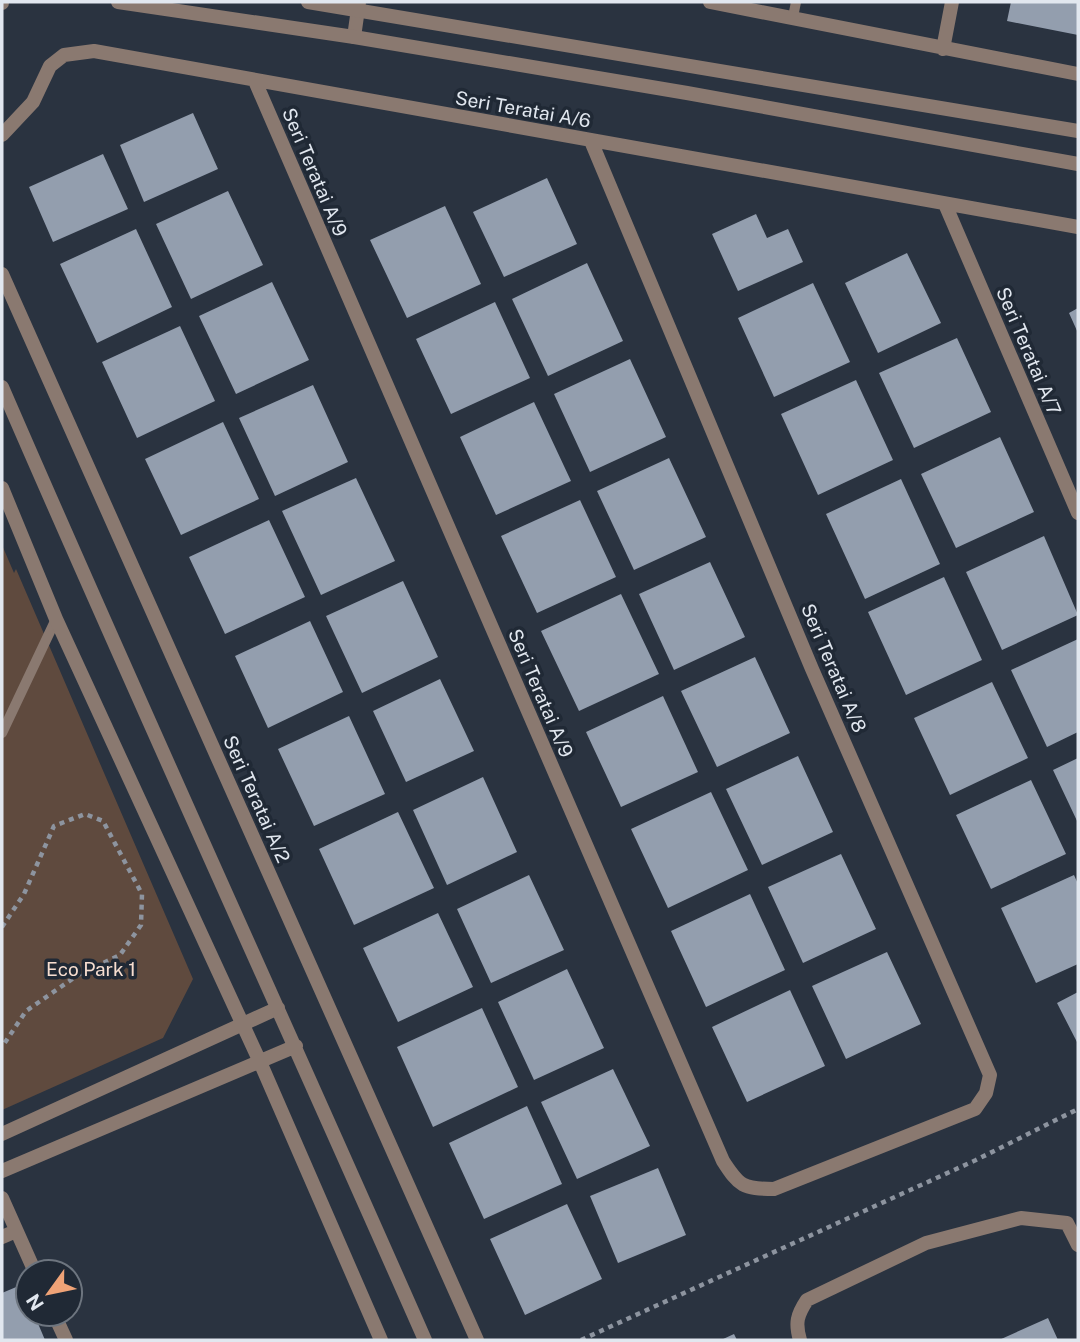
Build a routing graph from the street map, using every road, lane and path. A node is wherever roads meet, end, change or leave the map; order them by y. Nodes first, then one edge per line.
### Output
1 (118, 2) edge
2 (308, 2) edge
3 (710, 2) edge
4 (796, 2) edge
5 (952, 2) edge
6 (358, 6) edge
7 (793, 18) junction
8 (354, 37) junction
9 (943, 49) junction
10 (1078, 70) edge
11 (255, 81) junction
12 (1078, 131) edge
13 (2, 135) edge
14 (591, 141) junction
15 (1078, 164) edge
16 (945, 204) junction
17 (1078, 227) edge
18 (2, 274) edge
19 (2, 387) edge
20 (2, 488) edge
21 (1078, 513) edge
22 (56, 619) junction
23 (2, 733) edge
24 (2, 927) edge
25 (278, 1009) junction
26 (243, 1026) junction
27 (296, 1046) junction
28 (2, 1047) edge
29 (260, 1062) junction
30 (1078, 1109) edge
31 (2, 1135) edge
32 (875, 1149) joint
33 (2, 1171) edge
34 (2, 1198) edge
35 (16, 1231) junction
36 (2, 1237) edge
37 (1078, 1245) edge
38 (29, 1258) edge
39 (381, 1340) edge
40 (425, 1340) edge
41 (477, 1340) edge
42 (581, 1340) edge
43 (800, 1340) edge

1 - 8 street
2 - 6 street
3 - 7 street
4 - 7 lane
5 - 9 street
6 - 8 street
6 - 12 street
7 - 9 street
8 - 15 street
9 - 10 street
11 - 13 street, Seri Teratai A/6
11 - 14 street, Seri Teratai A/6
11 - 32 street, Seri Teratai A/9
14 - 16 street, Seri Teratai A/6
14 - 32 street, Seri Teratai A/8
16 - 17 street, Seri Teratai A/6
16 - 21 street, Seri Teratai A/7
18 - 41 street, Seri Teratai A/2
19 - 25 street
20 - 22 street
22 - 23 lane
22 - 26 street
24 - 28 path
25 - 26 street
25 - 27 street
26 - 29 street
26 - 31 street
27 - 29 street
27 - 40 street
29 - 33 street
29 - 39 street
30 - 42 path
34 - 35 street
35 - 36 street
35 - 38 street
37 - 43 street

